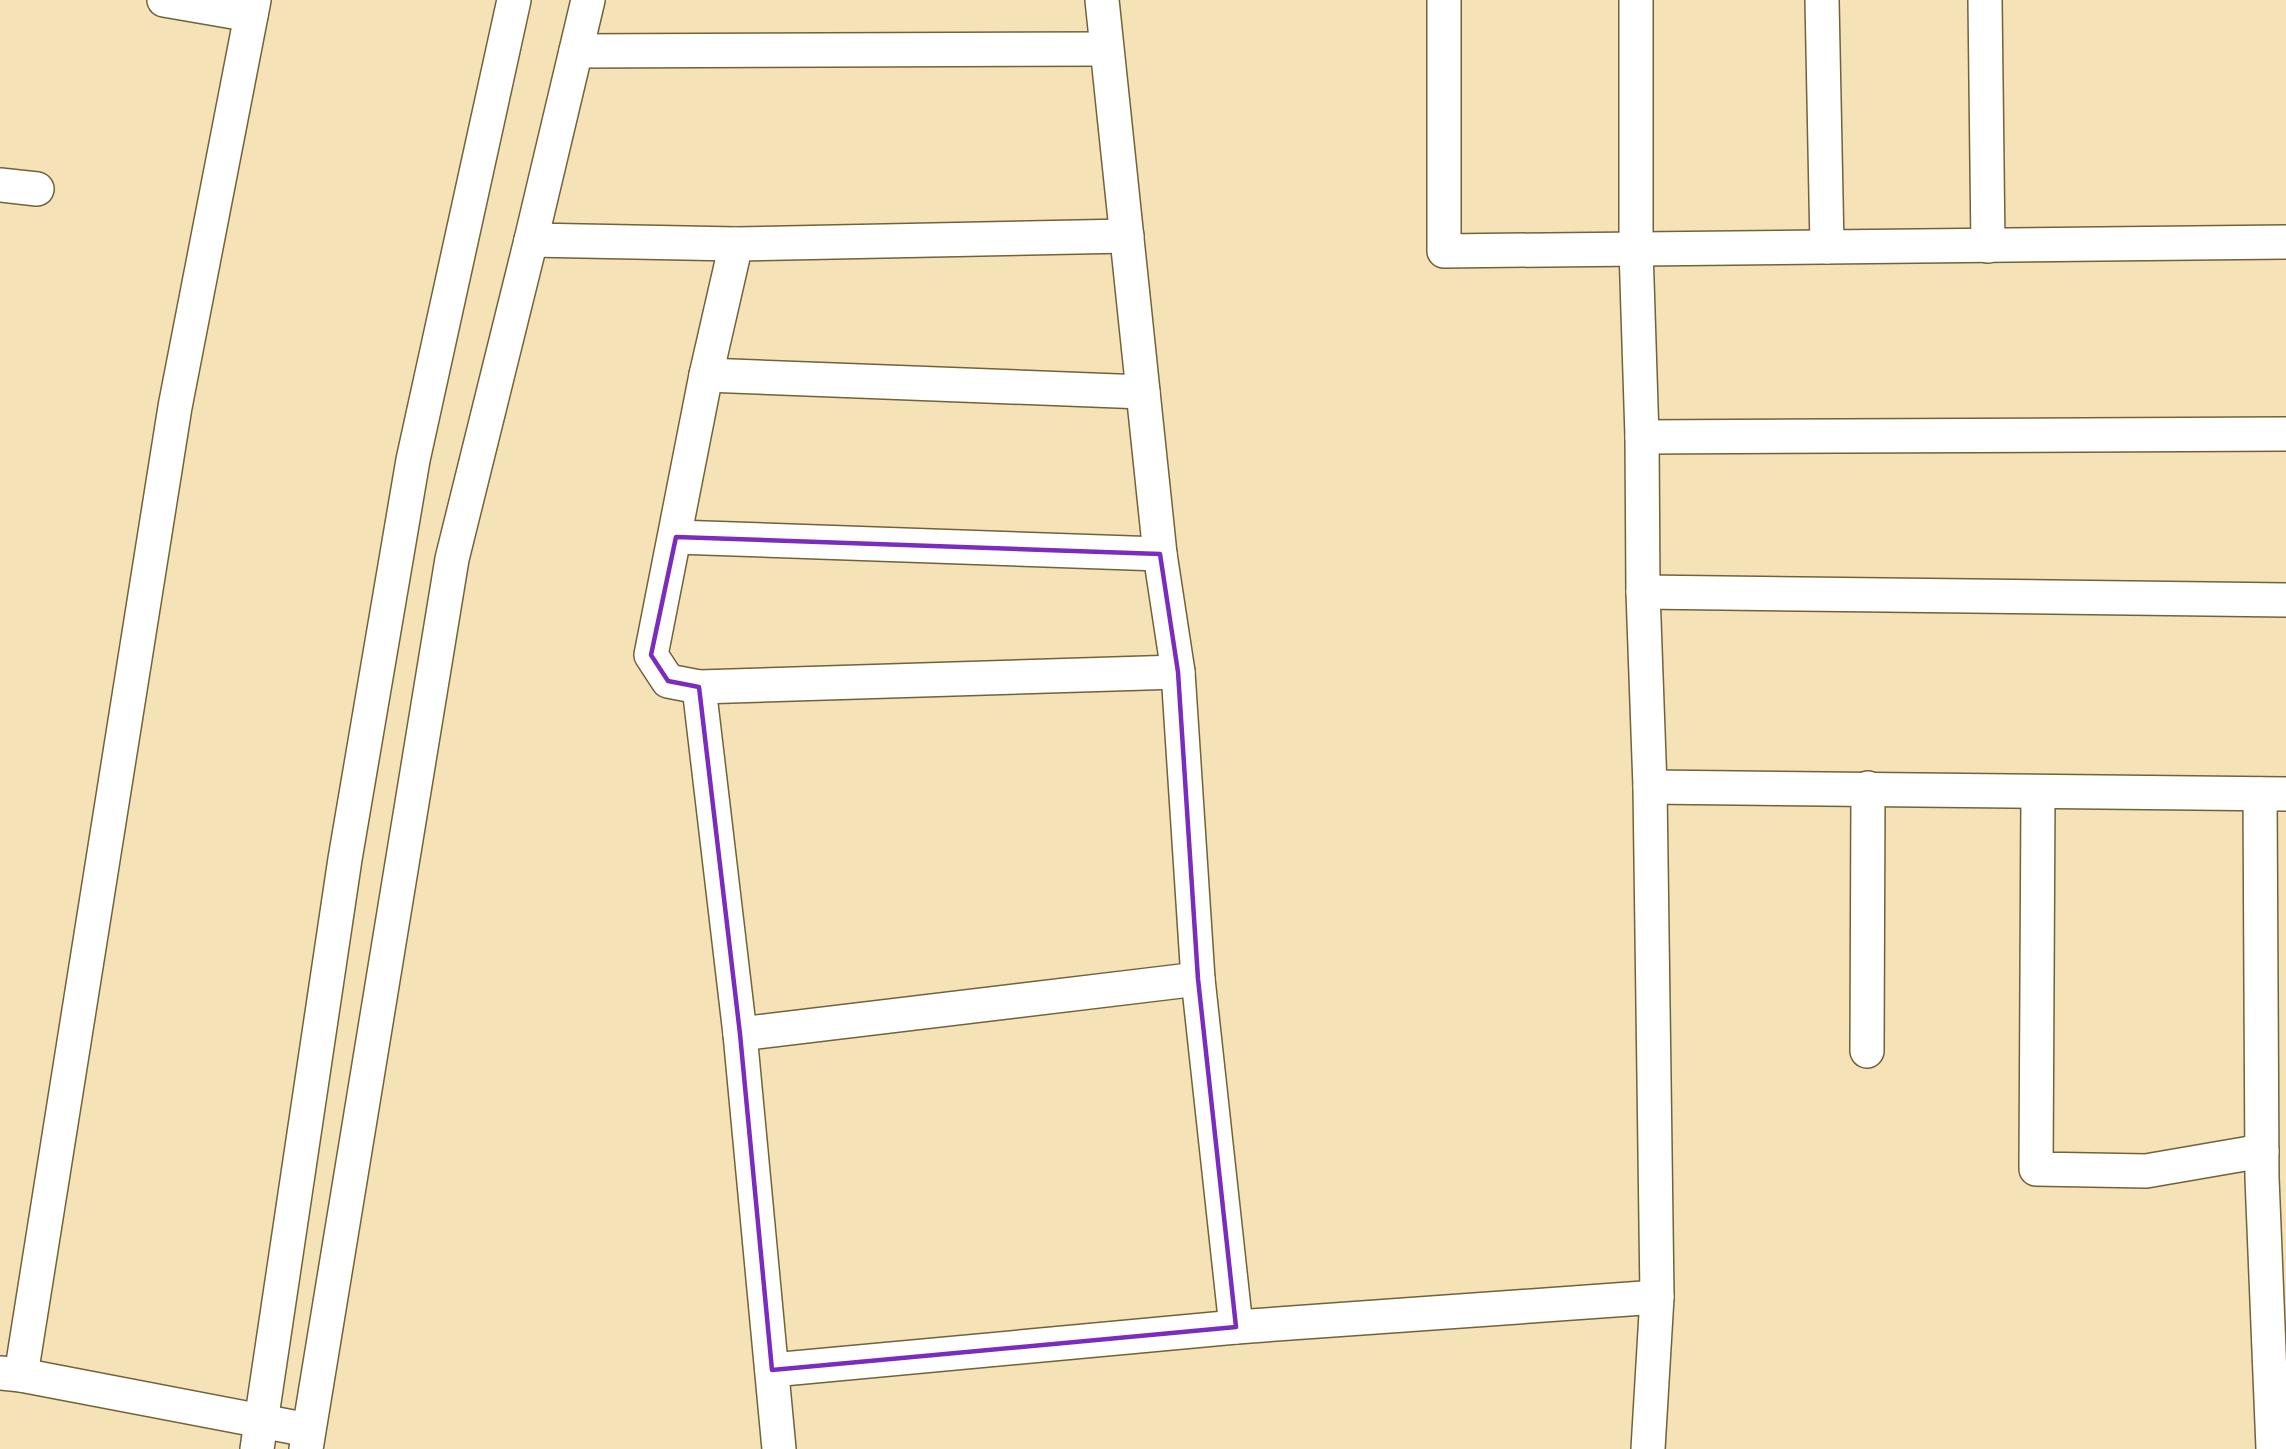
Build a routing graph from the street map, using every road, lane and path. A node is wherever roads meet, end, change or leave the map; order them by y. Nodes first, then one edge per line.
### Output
1 (164, 0) edge
2 (514, 0) edge
3 (588, 0) edge
4 (1102, 0) edge
5 (1444, 0) edge
6 (1636, 0) edge
7 (1822, 0) edge
8 (1985, 0) edge
9 (252, 7) edge
10 (1106, 49) junction
11 (576, 51) junction
12 (0, 185) edge
13 (37, 189) dead end
14 (1127, 236) junction
15 (531, 240) junction
16 (2286, 242) edge
17 (736, 244) junction
18 (1988, 246) junction
19 (1827, 247) junction
20 (1636, 249) junction
21 (706, 375) junction
22 (1143, 392) junction
23 (2286, 434) edge
24 (1642, 437) junction
25 (676, 537) junction
26 (1160, 555) junction
27 (1643, 592) junction
28 (2286, 600) edge
29 (1178, 672) junction
30 (699, 687) junction
31 (1650, 787) junction
32 (1868, 788) junction
33 (2038, 792) junction
34 (2273, 794) edge
35 (1198, 979) junction
36 (740, 1035) junction
37 (1867, 1051) dead end
38 (2270, 1169) edge
39 (1657, 1297) junction
40 (1236, 1327) junction
41 (772, 1370) junction
42 (11, 1374) edge
43 (258, 1436) edge
44 (307, 1440) edge
45 (779, 1449) edge
46 (1648, 1449) edge
47 (2273, 1449) edge

1 - 9 street
2 - 43 street
3 - 11 street
4 - 10 street
5 - 20 street
6 - 20 street
7 - 19 street
8 - 18 street
9 - 42 street
10 - 11 street
10 - 14 street
11 - 15 street
12 - 13 street
14 - 17 street
14 - 22 street
15 - 17 street
15 - 44 street
16 - 18 street
17 - 21 street
18 - 19 street
19 - 20 street
20 - 24 street
21 - 22 street
21 - 25 street
22 - 26 street
23 - 24 street
24 - 27 street
25 - 26 street
25 - 30 street
26 - 29 street
27 - 28 street
27 - 31 street
29 - 30 street
29 - 35 street
30 - 36 street
31 - 32 street
31 - 39 street
32 - 33 street
32 - 37 street
33 - 34 street
33 - 38 street
34 - 38 street
35 - 36 street
35 - 40 street
36 - 41 street
38 - 47 street
39 - 40 street
39 - 46 street
40 - 41 street
41 - 45 street
42 - 43 street
43 - 44 street

